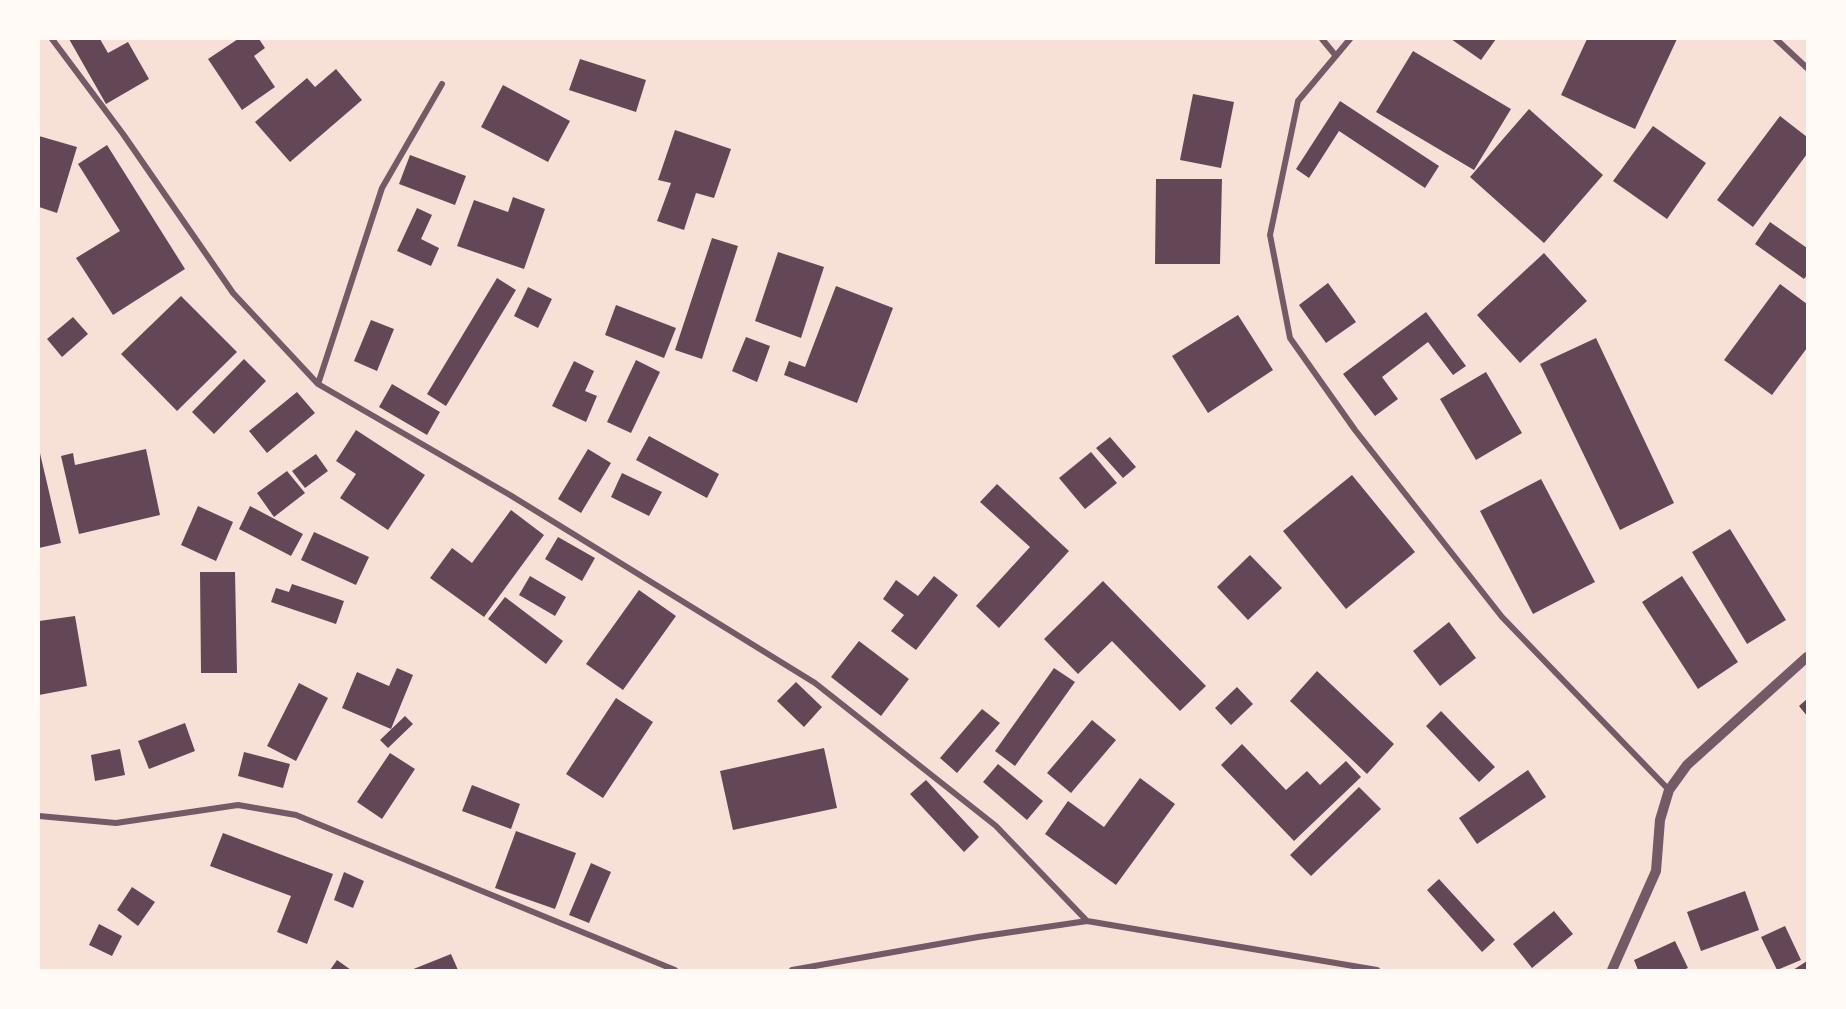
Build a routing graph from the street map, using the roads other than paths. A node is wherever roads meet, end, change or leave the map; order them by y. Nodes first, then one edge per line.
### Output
1 (52, 39) edge
2 (1322, 39) edge
3 (1350, 39) edge
4 (1776, 39) edge
5 (1336, 56) junction
6 (1807, 68) edge
7 (442, 84) dead end
8 (318, 384) junction
9 (1807, 657) edge
10 (1669, 790) junction
11 (39, 816) edge
12 (1087, 921) junction
13 (675, 970) edge
14 (792, 970) edge
15 (1377, 970) edge
16 (1612, 970) edge

1 - 8 street
2 - 5 street
3 - 5 street
4 - 6 street
5 - 10 street
7 - 8 street
8 - 12 street
9 - 10 street
10 - 16 street
11 - 13 street
12 - 14 street
12 - 15 street

